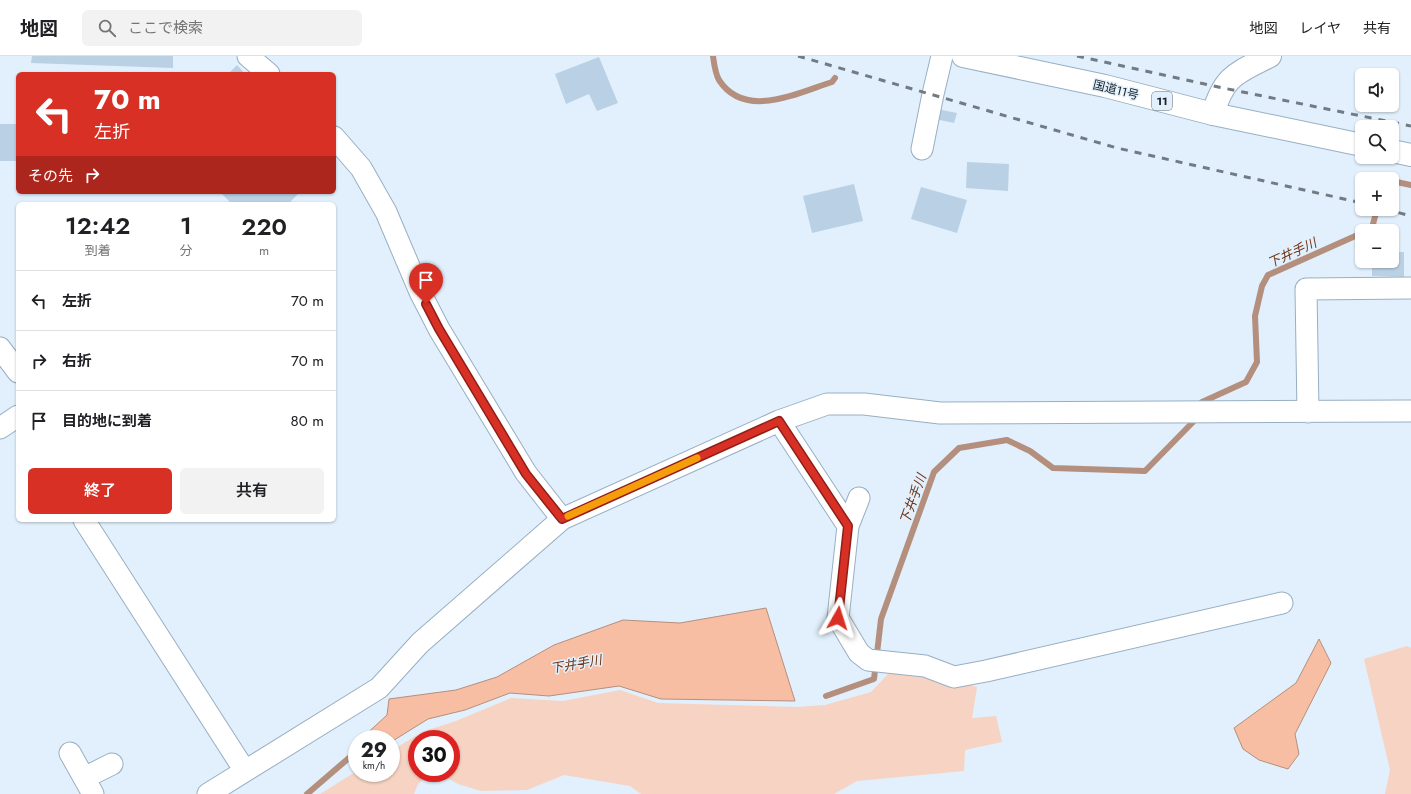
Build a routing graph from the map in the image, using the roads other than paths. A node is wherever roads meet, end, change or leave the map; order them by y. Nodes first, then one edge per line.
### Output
1 (248, 56) edge
2 (942, 56) edge
3 (963, 56) edge
4 (1270, 56) edge
5 (268, 72) edge
6 (1213, 114) junction
7 (336, 139) edge
8 (1355, 144) edge
9 (922, 150) dead end
10 (1399, 152) edge
11 (1411, 155) edge
12 (1411, 288) edge
13 (0, 348) edge
14 (16, 369) edge
15 (1411, 411) edge
16 (1308, 412) junction
17 (16, 418) edge
18 (779, 421) junction
19 (0, 428) edge
20 (859, 498) dead end
21 (562, 519) junction
22 (85, 522) edge
23 (848, 526) junction
24 (1282, 603) dead end
25 (70, 753) dead end
26 (112, 764) dead end
27 (246, 771) junction
28 (89, 786) edge
29 (208, 794) edge

1 - 5 street
2 - 9 street
3 - 6 main road, 国道11号 / 11
4 - 6 main road
6 - 8 main road, 国道11号 / 11
7 - 21 street
10 - 11 main road
12 - 16 street
13 - 14 street
15 - 16 street
16 - 18 street
17 - 19 street
18 - 21 street
18 - 23 street
20 - 23 street
21 - 27 street
22 - 27 street
23 - 24 street
25 - 28 street
26 - 28 street
27 - 29 street

